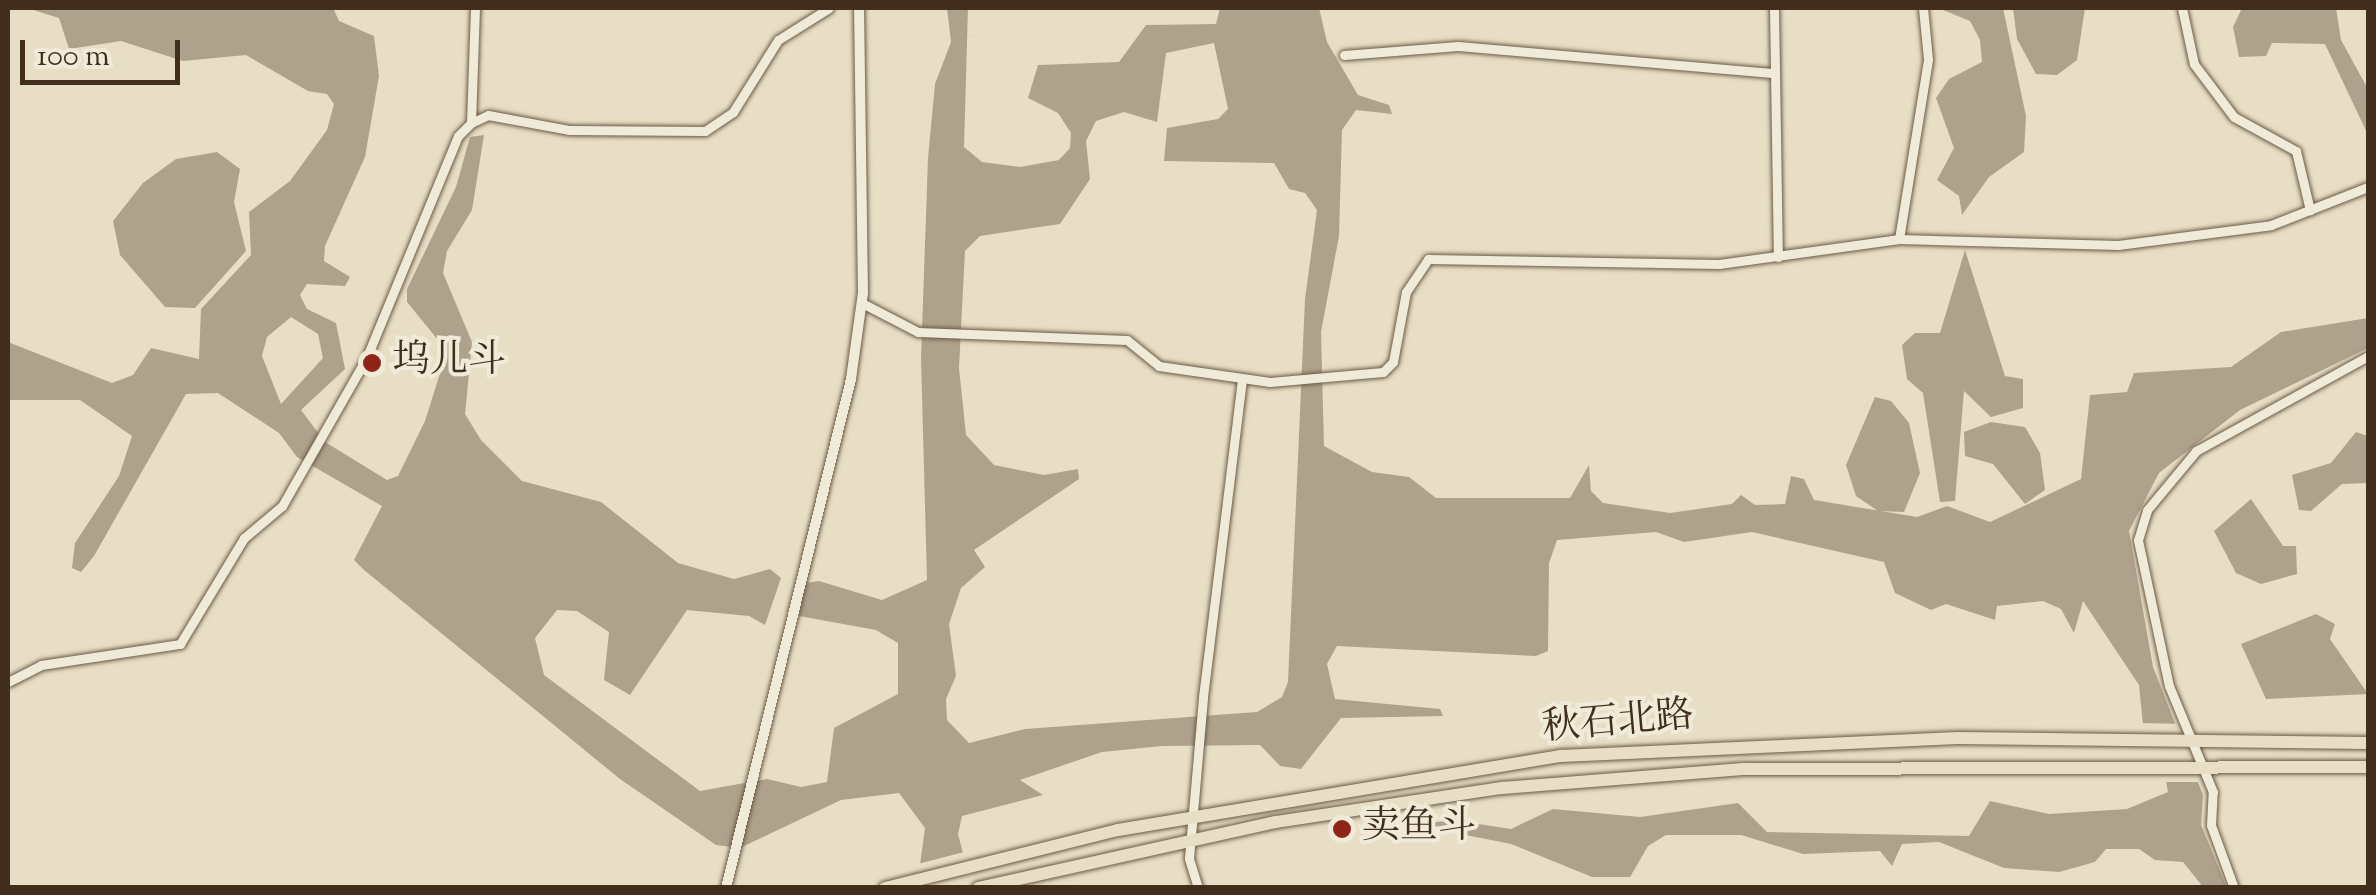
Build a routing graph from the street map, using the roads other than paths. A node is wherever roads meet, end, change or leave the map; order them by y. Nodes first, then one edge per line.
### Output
1 (475, 8) edge
2 (828, 8) edge
3 (859, 8) edge
4 (1774, 8) edge
5 (1923, 8) edge
6 (2182, 8) edge
7 (1344, 55) dead end
8 (1775, 73) junction
9 (471, 123) junction
10 (2368, 187) edge
11 (2310, 210) junction
12 (1899, 239) junction
13 (1778, 258) junction
14 (862, 303) junction
15 (2368, 356) edge
16 (1242, 381) junction
17 (8, 682) edge
18 (2368, 743) edge
19 (2368, 767) edge
20 (1194, 816) junction
21 (1195, 840) junction
22 (726, 888) edge
23 (885, 888) edge
24 (978, 888) edge
25 (1198, 888) edge
26 (2234, 888) edge

1 - 9 street
2 - 9 street
3 - 14 street
4 - 8 street
5 - 12 street
6 - 11 street
7 - 8 street
8 - 13 street
9 - 17 street
10 - 11 street
11 - 12 street
12 - 13 street
13 - 16 street
14 - 16 street
14 - 22 street
15 - 26 street
16 - 20 street
18 - 20 main road, 秋石北路
19 - 21 main road, 秋石北路
20 - 21 street
20 - 23 main road, 秋石北路
21 - 24 main road, 秋石北路
21 - 25 street

